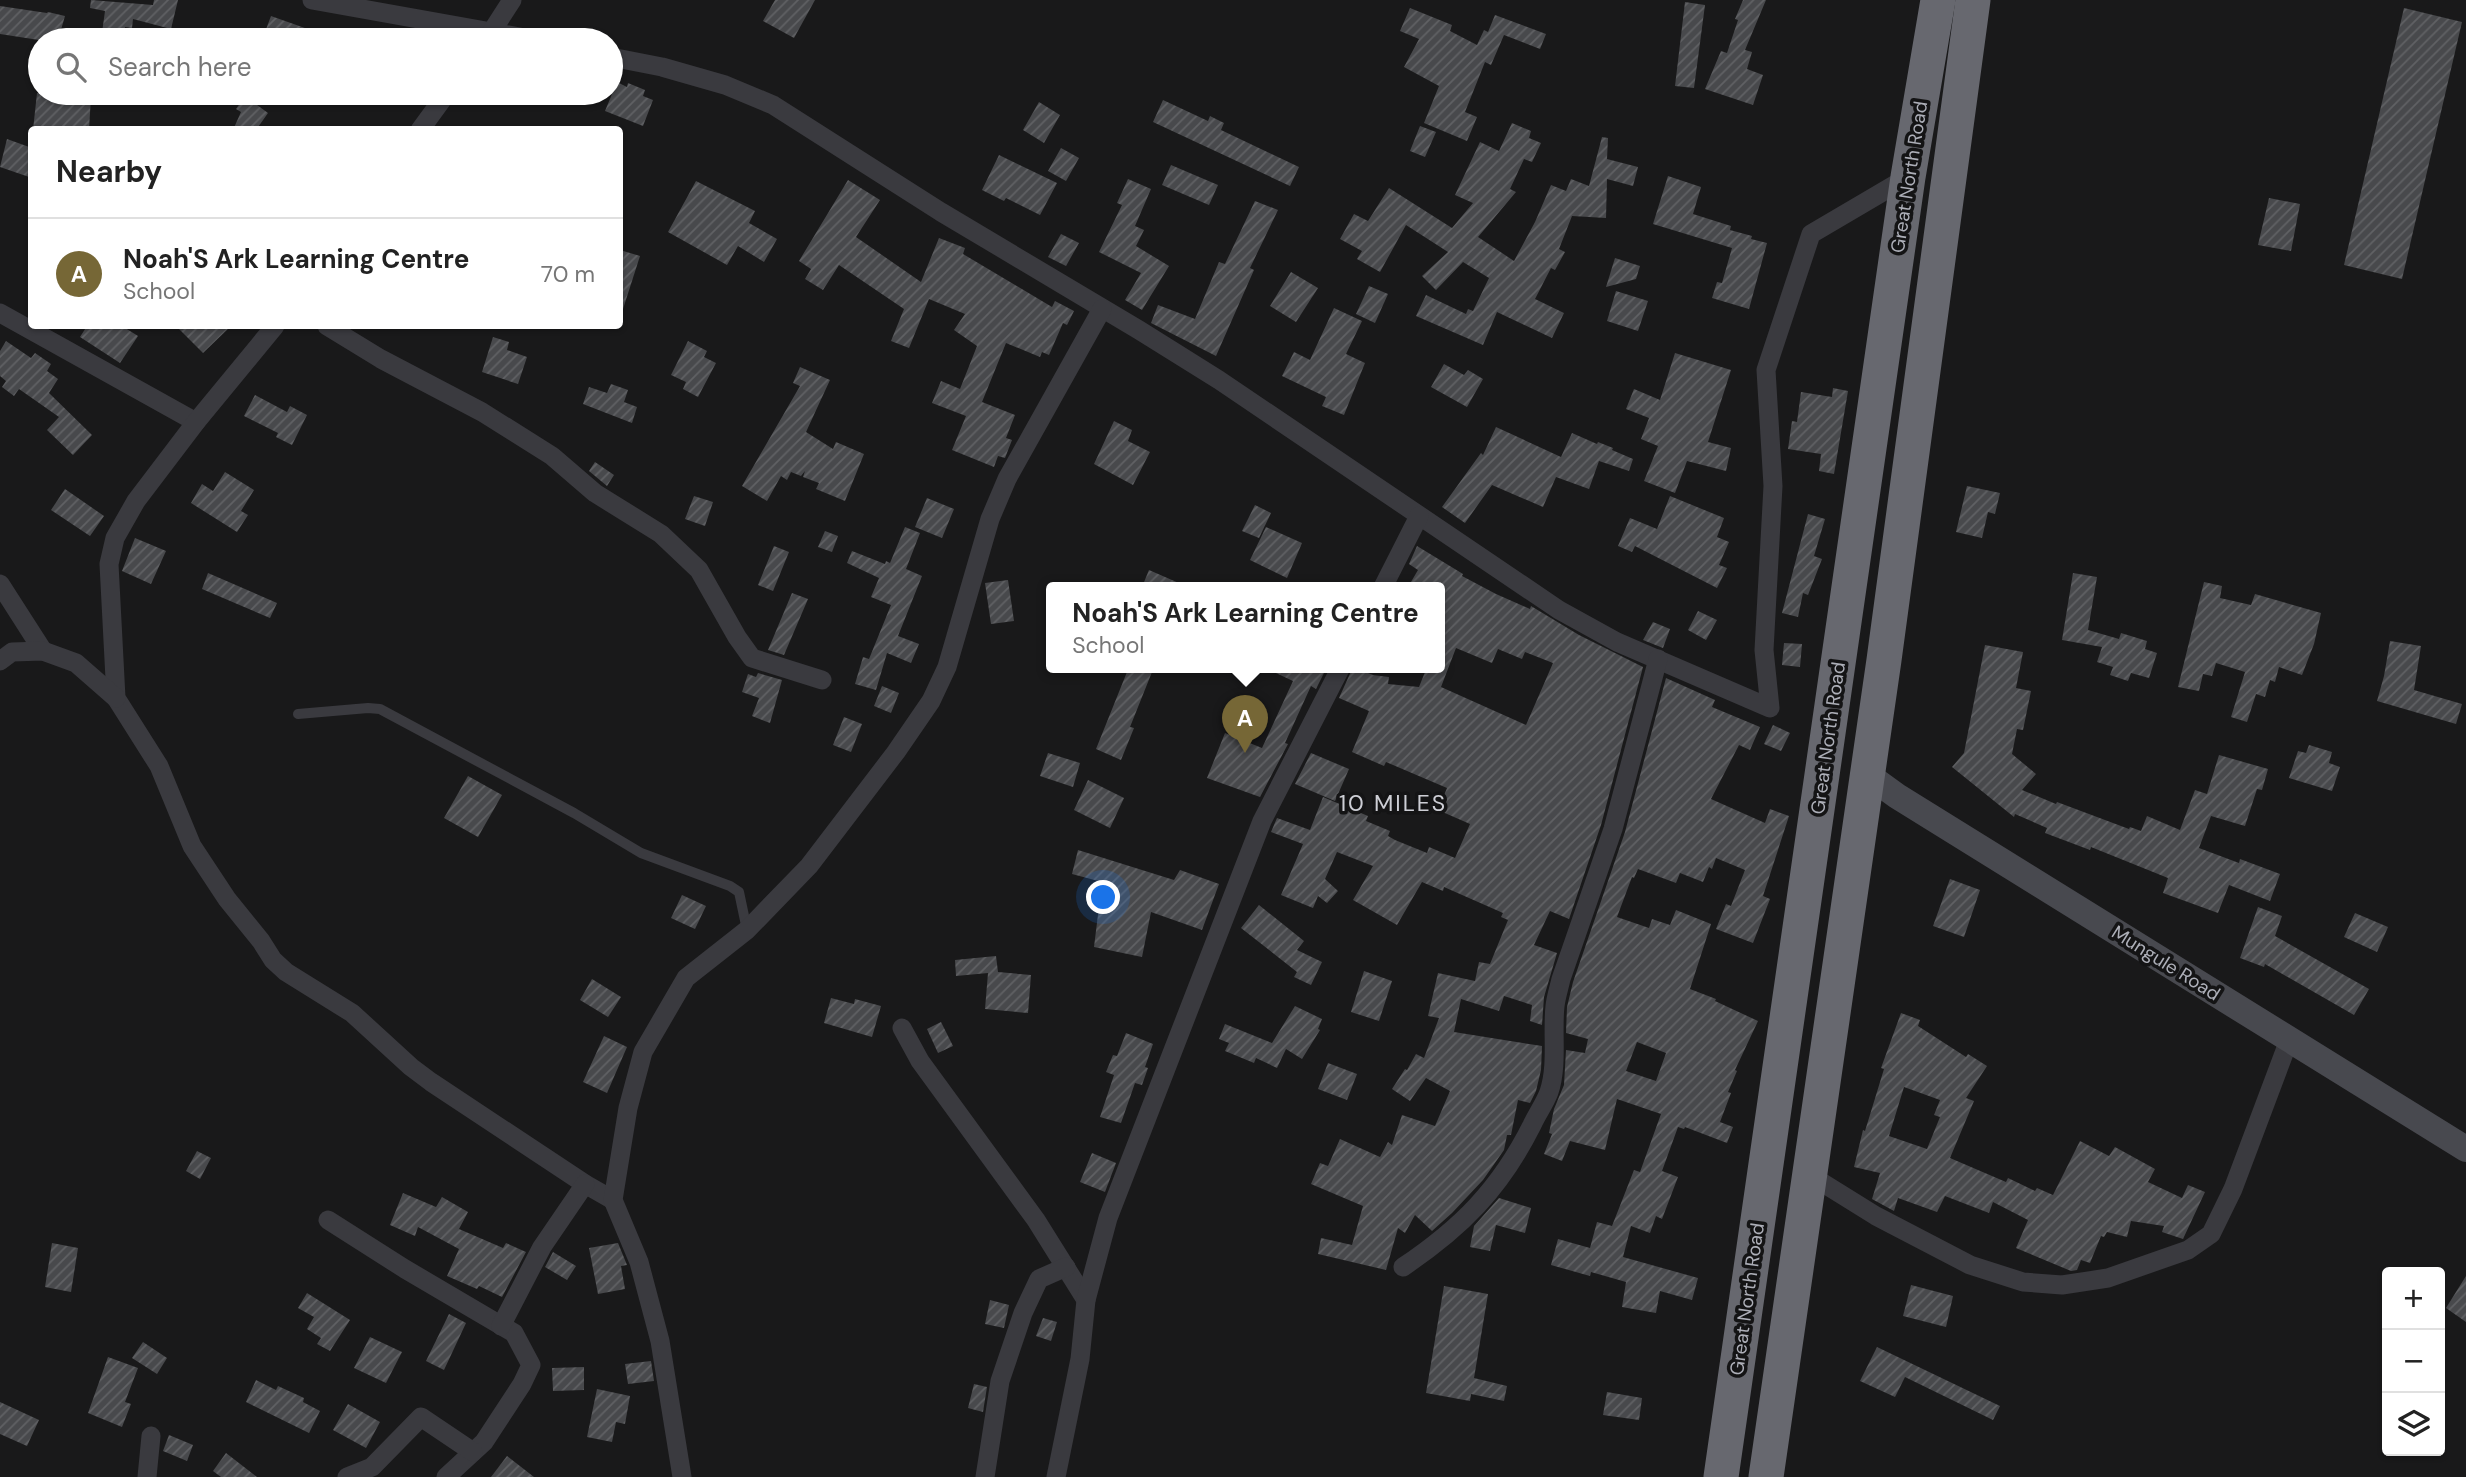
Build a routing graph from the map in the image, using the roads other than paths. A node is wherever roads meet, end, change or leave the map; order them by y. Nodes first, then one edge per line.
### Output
1 (312, 0) edge
2 (512, 0) edge
3 (1938, 0) edge
4 (1973, 0) edge
5 (450, 28) edge
6 (494, 28) edge
7 (623, 59) edge
8 (438, 105) edge
9 (423, 126) edge
10 (1908, 177) junction
11 (1102, 309) junction
12 (0, 313) edge
13 (28, 329) edge
14 (29, 329) edge
15 (273, 329) edge
16 (332, 329) edge
17 (196, 422) junction
18 (1419, 516) junction
19 (1386, 582) edge
20 (0, 584) edge
21 (43, 651) junction
22 (1658, 659) junction
23 (0, 661) edge
24 (1338, 673) edge
25 (822, 680) dead end
26 (116, 698) junction
27 (298, 714) dead end
28 (1868, 775) junction
29 (747, 930) junction
30 (902, 1028) dead end
31 (2289, 1040) junction
32 (2466, 1149) edge
33 (1810, 1175) junction
34 (585, 1184) junction
35 (613, 1200) junction
36 (328, 1220) dead end
37 (1403, 1266) dead end
38 (1066, 1267) junction
39 (1086, 1300) junction
40 (501, 1326) junction
41 (151, 1436) dead end
42 (473, 1452) junction
43 (147, 1477) edge
44 (346, 1477) edge
45 (446, 1477) edge
46 (682, 1477) edge
47 (985, 1477) edge
48 (1056, 1477) edge
49 (1721, 1477) edge
50 (1766, 1477) edge

1 - 5 street
2 - 6 street
3 - 10 highway, Great North Road
4 - 28 highway, Great North Road
7 - 11 street
8 - 9 street
10 - 22 street
10 - 49 highway, Great North Road
11 - 18 street
11 - 29 street
12 - 13 street
14 - 17 street
15 - 17 street
16 - 25 street
17 - 26 street
18 - 19 street
18 - 22 street
20 - 21 street
21 - 23 street
21 - 26 street
22 - 37 street
24 - 39 street
26 - 34 street
27 - 29 lane
28 - 31 street, Mungule Road
28 - 33 highway, Great North Road
29 - 35 street
30 - 38 street
31 - 32 street, Mungule Road
31 - 33 street
33 - 50 highway, Great North Road
34 - 35 street
34 - 40 street
35 - 46 street
36 - 40 street
38 - 39 street
38 - 47 street
39 - 48 street
40 - 42 street
41 - 43 street
42 - 44 street
42 - 45 street

